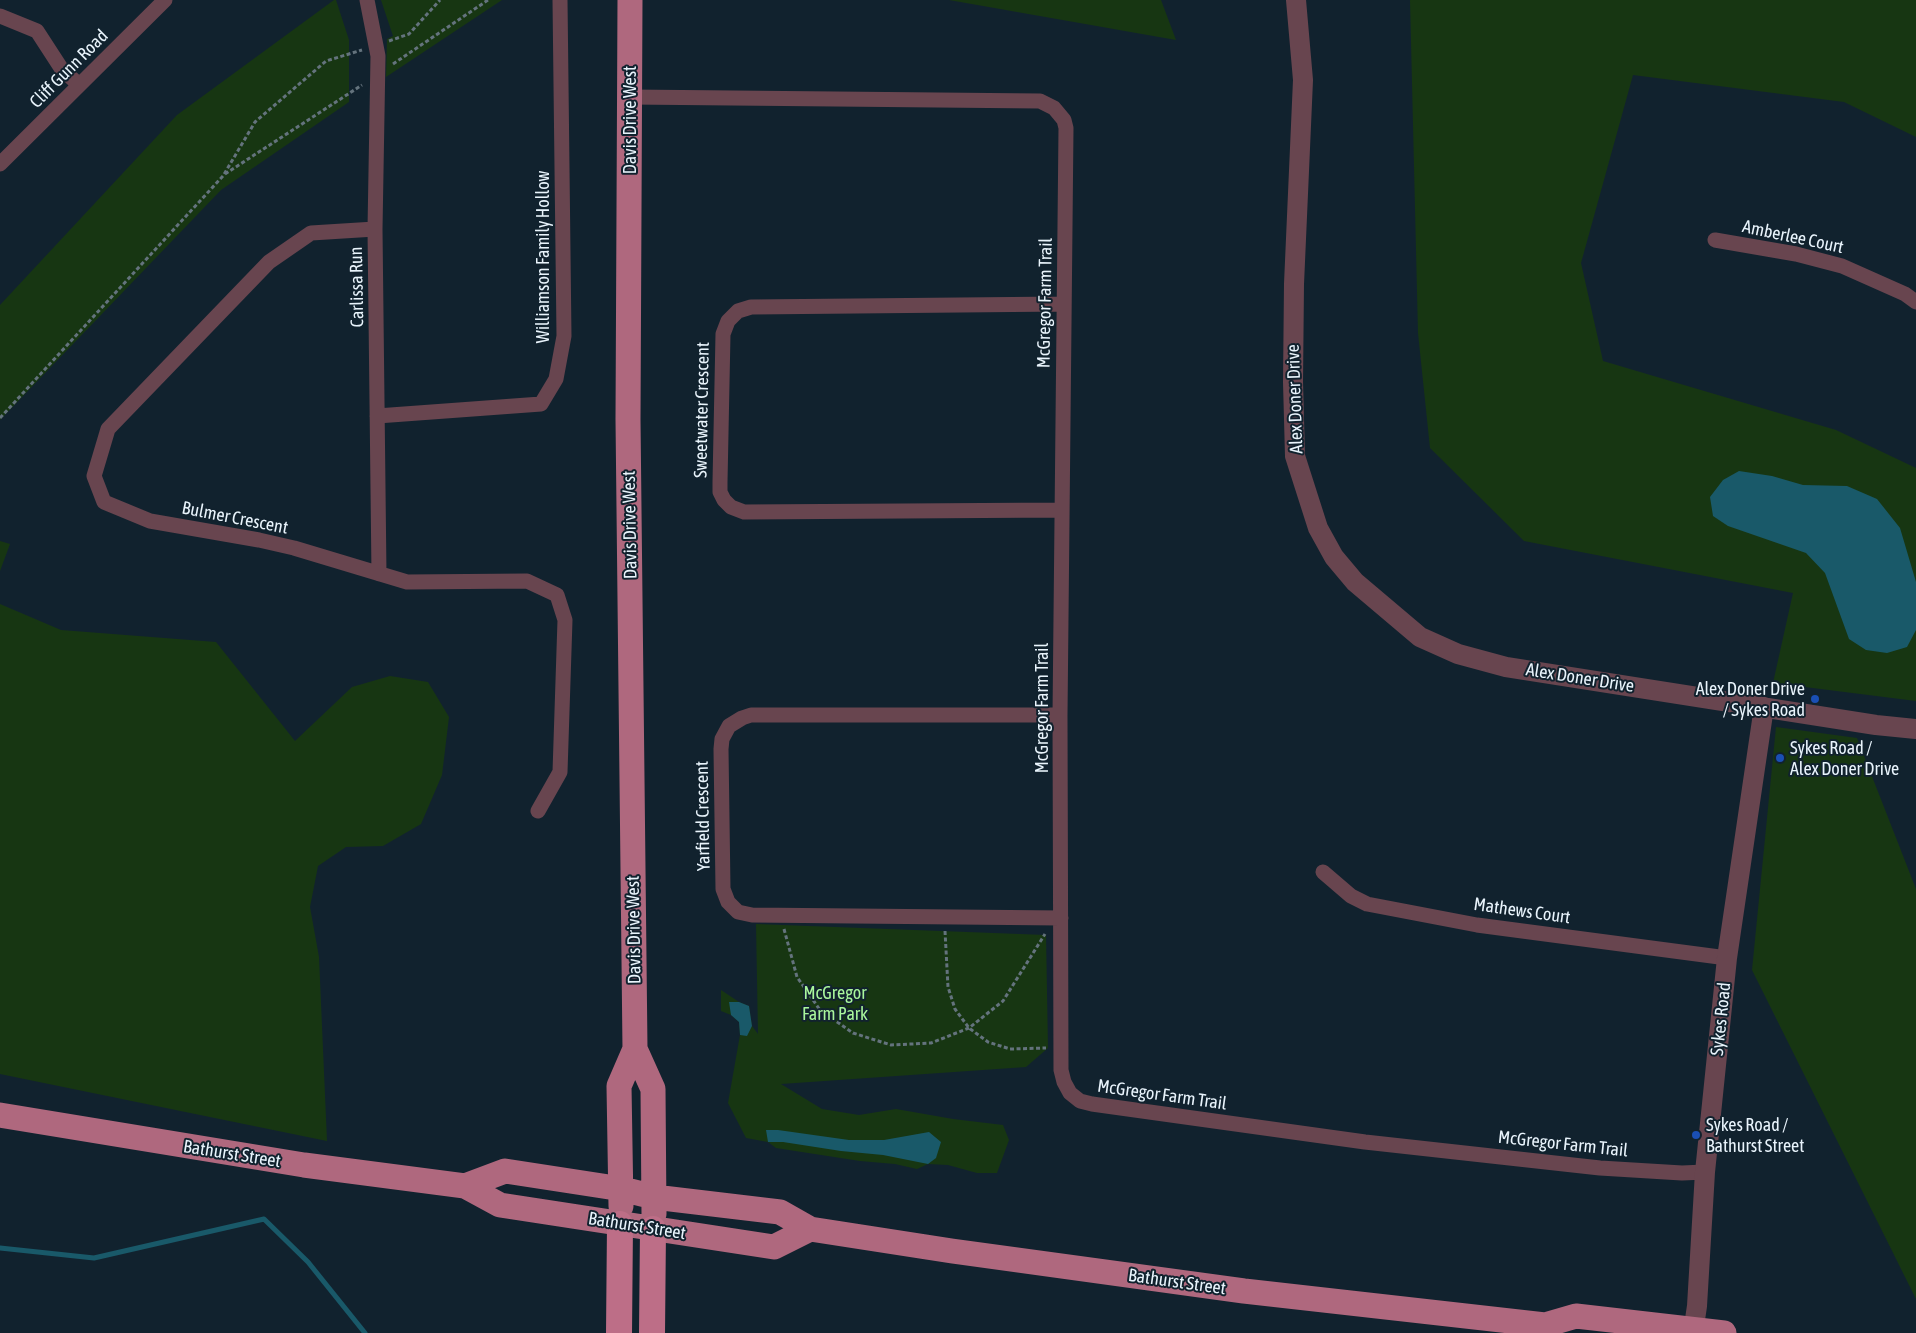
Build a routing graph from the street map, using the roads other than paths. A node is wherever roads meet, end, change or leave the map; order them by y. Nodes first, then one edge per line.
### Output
1 (165, 0) edge
2 (367, 0) edge
3 (560, 0) edge
4 (630, 0) edge
5 (1296, 0) edge
6 (0, 16) edge
7 (79, 85) junction
8 (630, 97) junction
9 (0, 164) edge
10 (375, 229) junction
11 (1715, 240) dead end
12 (1916, 302) edge
13 (1064, 304) junction
14 (377, 416) junction
15 (1062, 510) junction
16 (379, 574) junction
17 (1764, 707) junction
18 (1060, 714) junction
19 (1916, 729) edge
20 (538, 811) dead end
21 (1323, 872) dead end
22 (1058, 918) junction
23 (1727, 958) junction
24 (635, 1049) junction
25 (0, 1115) edge
26 (1705, 1172) junction
27 (465, 1186) junction
28 (622, 1189) junction
29 (654, 1197) junction
30 (620, 1224) junction
31 (810, 1228) junction
32 (653, 1229) junction
33 (1553, 1329) edge
34 (1693, 1331) edge
35 (619, 1333) edge
36 (652, 1333) edge
37 (1724, 1333) edge

1 - 7 street, Cliff Gunn Road
2 - 10 street, Carlissa Run
3 - 14 street, Williamson Family Hollow
4 - 8 main road, Davis Drive West
5 - 17 street, Alex Doner Drive
6 - 7 street
7 - 9 street, Cliff Gunn Road
8 - 13 street, McGregor Farm Trail
8 - 24 main road, Davis Drive West
10 - 14 street, Carlissa Run
10 - 16 street, Bulmer Crescent
11 - 12 street, Amberlee Court
13 - 15 street, McGregor Farm Trail
13 - 15 street, Sweetwater Crescent
14 - 16 street, Carlissa Run
15 - 18 street, McGregor Farm Trail
16 - 20 street, Bulmer Crescent
17 - 19 street, Alex Doner Drive
17 - 23 street, Sykes Road
18 - 22 street, McGregor Farm Trail
18 - 22 street, Yarfield Crescent
21 - 23 street, Mathews Court
22 - 26 street, McGregor Farm Trail
23 - 26 street, Sykes Road
24 - 28 main road, Davis Drive West
24 - 29 main road, Davis Drive West
25 - 27 main road, Bathurst Street
26 - 34 street, Sykes Road
27 - 28 main road, Bathurst Street
27 - 30 main road, Bathurst Street
28 - 29 main road, Bathurst Street
28 - 30 main road, Davis Drive West
29 - 31 main road, Bathurst Street
29 - 32 main road, Davis Drive West
30 - 32 main road, Bathurst Street
30 - 35 highway, Davis Drive West
31 - 32 main road, Bathurst Street
31 - 33 main road, Bathurst Street
32 - 36 highway, Davis Drive West
33 - 34 main road, Bathurst Street
34 - 37 main road, Bathurst Street

